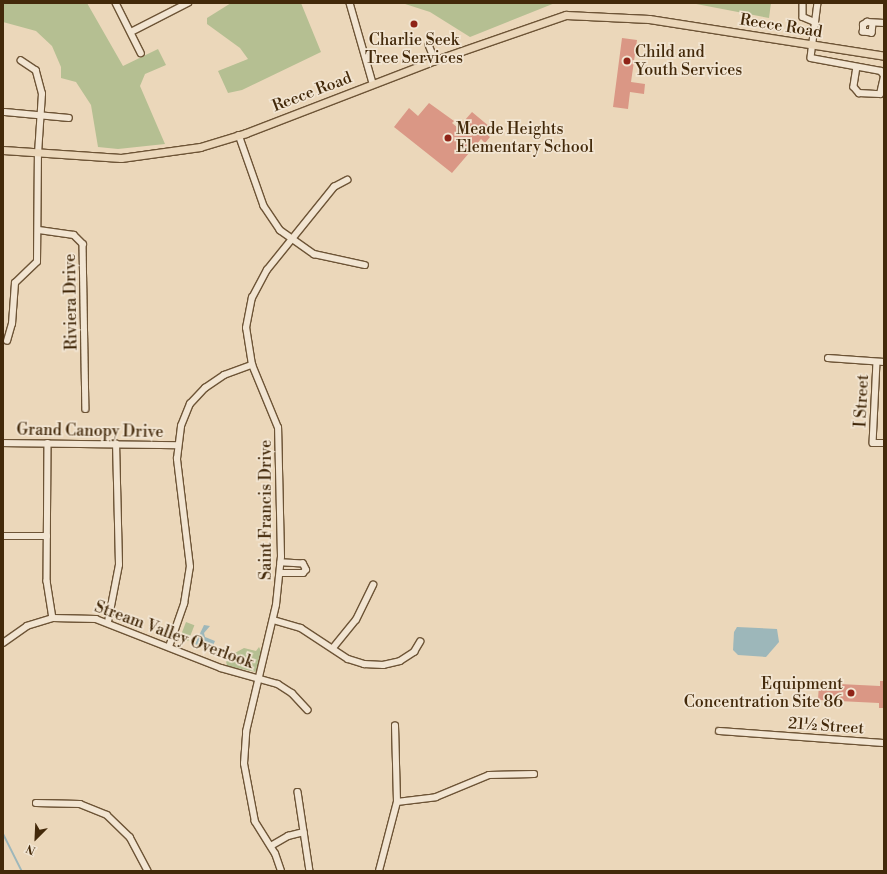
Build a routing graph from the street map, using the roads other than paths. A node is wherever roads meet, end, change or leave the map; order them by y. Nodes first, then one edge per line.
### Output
1 (116, 3) edge
2 (188, 3) edge
3 (350, 3) edge
4 (803, 3) edge
5 (818, 3) edge
6 (815, 22) junction
7 (884, 23) edge
8 (874, 24) dead end
9 (131, 32) junction
10 (429, 45) dead end
11 (812, 45) junction
12 (141, 52) dead end
13 (884, 56) edge
14 (435, 60) junction
15 (21, 61) dead end
16 (857, 67) junction
17 (884, 76) edge
18 (373, 83) junction
19 (5, 112) dead end
20 (40, 116) junction
21 (69, 118) dead end
22 (239, 135) junction
23 (3, 150) edge
24 (38, 154) junction
25 (348, 180) dead end
26 (39, 230) junction
27 (291, 240) junction
28 (365, 265) dead end
29 (7, 341) dead end
30 (828, 358) dead end
31 (878, 362) junction
32 (884, 362) edge
33 (252, 365) junction
34 (86, 409) dead end
35 (3, 443) edge
36 (48, 443) junction
37 (884, 443) edge
38 (116, 444) junction
39 (177, 445) junction
40 (3, 536) edge
41 (47, 536) junction
42 (280, 563) junction
43 (280, 573) junction
44 (373, 585) dead end
45 (53, 618) junction
46 (273, 620) junction
47 (108, 622) junction
48 (420, 642) dead end
49 (3, 643) edge
50 (168, 647) junction
51 (333, 648) junction
52 (258, 679) junction
53 (308, 710) dead end
54 (395, 726) dead end
55 (719, 731) dead end
56 (884, 743) edge
57 (534, 774) dead end
58 (298, 792) dead end
59 (397, 802) junction
60 (36, 803) dead end
61 (304, 832) junction
62 (271, 846) junction
63 (148, 871) edge
64 (280, 871) edge
65 (310, 871) edge
66 (379, 871) edge

1 - 9 street
2 - 9 street
3 - 18 street
4 - 6 street
5 - 6 street
6 - 11 street
7 - 8 street
9 - 12 street
10 - 14 street
11 - 13 main road, Reece Road
11 - 14 main road, Reece Road
11 - 16 street
14 - 18 main road, Reece Road
15 - 20 street
16 - 17 street
16 - 17 street
18 - 22 main road, Reece Road
19 - 20 street
20 - 21 street
20 - 24 street
22 - 24 main road, Reece Road
22 - 27 street
23 - 24 main road, Reece Road
24 - 26 street
25 - 27 street, Saint Francis Drive
26 - 29 street
26 - 34 street, Riviera Drive
27 - 28 street
27 - 33 street, Saint Francis Drive
30 - 31 street
31 - 32 street
31 - 37 street, I Street
33 - 39 street
33 - 42 street, Saint Francis Drive
35 - 36 street, Grand Canopy Drive
36 - 38 street, Grand Canopy Drive
36 - 41 street
38 - 39 street, Grand Canopy Drive
38 - 47 street
39 - 50 street
40 - 41 street
41 - 45 street
42 - 43 street, Saint Francis Drive
42 - 43 street
43 - 46 street, Saint Francis Drive
44 - 51 street
45 - 47 street, Stream Valley Overlook
45 - 49 street, Stream Valley Overlook
46 - 51 street
46 - 52 street, Saint Francis Drive
47 - 50 street, Stream Valley Overlook
48 - 51 street
50 - 52 street, Stream Valley Overlook
52 - 53 street, Stream Valley Overlook
52 - 62 street, Saint Francis Drive
54 - 59 street
55 - 56 street, 21½ Street
57 - 59 street
58 - 61 street
59 - 66 street
60 - 63 street
61 - 62 street
61 - 65 street
62 - 64 street, Saint Francis Drive

